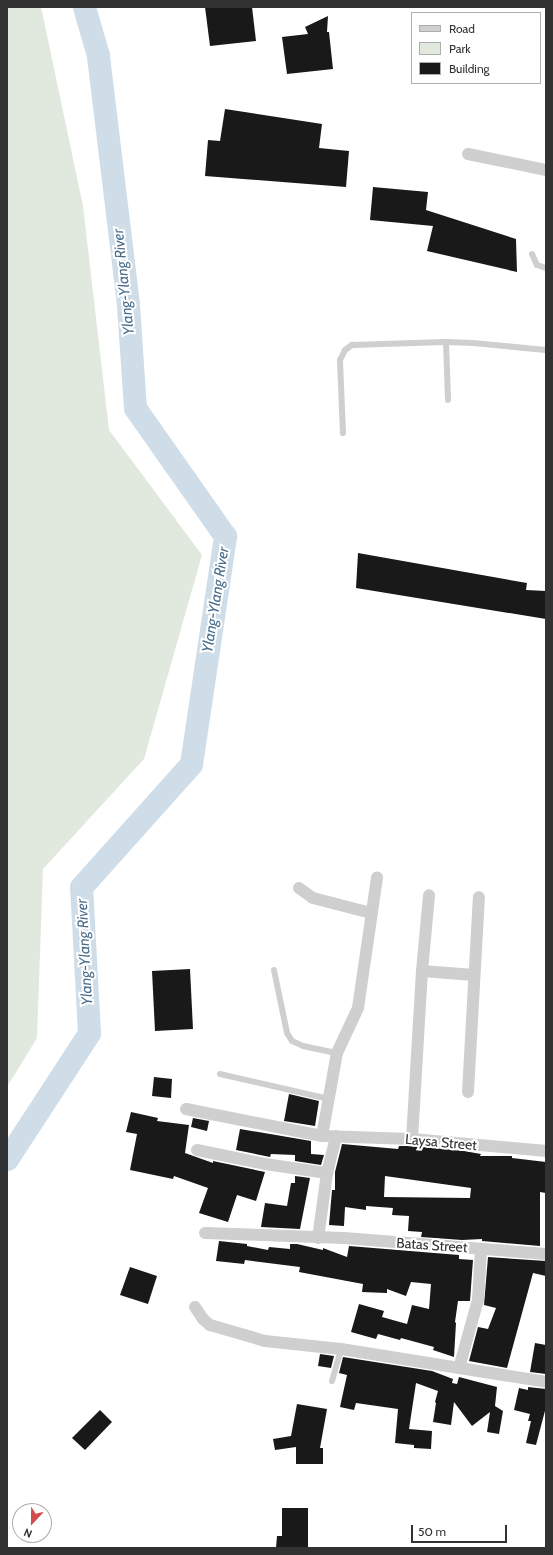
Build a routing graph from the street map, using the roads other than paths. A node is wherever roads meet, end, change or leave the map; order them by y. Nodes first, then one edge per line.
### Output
1 (468, 154) dead end
2 (546, 170) edge
3 (532, 254) dead end
4 (546, 268) edge
5 (446, 342) junction
6 (546, 350) edge
7 (448, 400) dead end
8 (343, 433) dead end
9 (377, 877) dead end
10 (299, 888) dead end
11 (429, 895) dead end
12 (480, 897) dead end
13 (371, 913) junction
14 (274, 970) dead end
15 (422, 971) junction
16 (474, 975) junction
17 (337, 1053) junction
18 (220, 1074) dead end
19 (468, 1092) dead end
20 (328, 1099) junction
21 (186, 1109) dead end
22 (322, 1136) junction
23 (336, 1136) junction
24 (412, 1139) junction
25 (197, 1150) dead end
26 (546, 1151) edge
27 (327, 1173) junction
28 (205, 1233) dead end
29 (318, 1238) junction
30 (481, 1249) junction
31 (546, 1254) edge
32 (195, 1307) dead end
33 (341, 1349) junction
34 (459, 1368) junction
35 (332, 1381) dead end
36 (546, 1382) edge

1 - 2 street
3 - 4 lane
5 - 6 lane
5 - 7 lane
5 - 8 lane
9 - 13 street
10 - 13 street
11 - 15 street
12 - 16 street
13 - 17 street
14 - 17 lane
15 - 16 street
15 - 24 street
16 - 19 street
17 - 20 street
18 - 20 lane
20 - 22 street
21 - 22 street, Laysa Street
22 - 23 street, Laysa Street
23 - 24 street, Laysa Street
23 - 27 street
24 - 26 street, Laysa Street
25 - 27 street
27 - 29 street
28 - 29 street, Batas Street
29 - 30 street, Batas Street
30 - 31 street, Batas Street
30 - 34 street
32 - 33 street
33 - 34 street
33 - 35 lane
34 - 36 street

